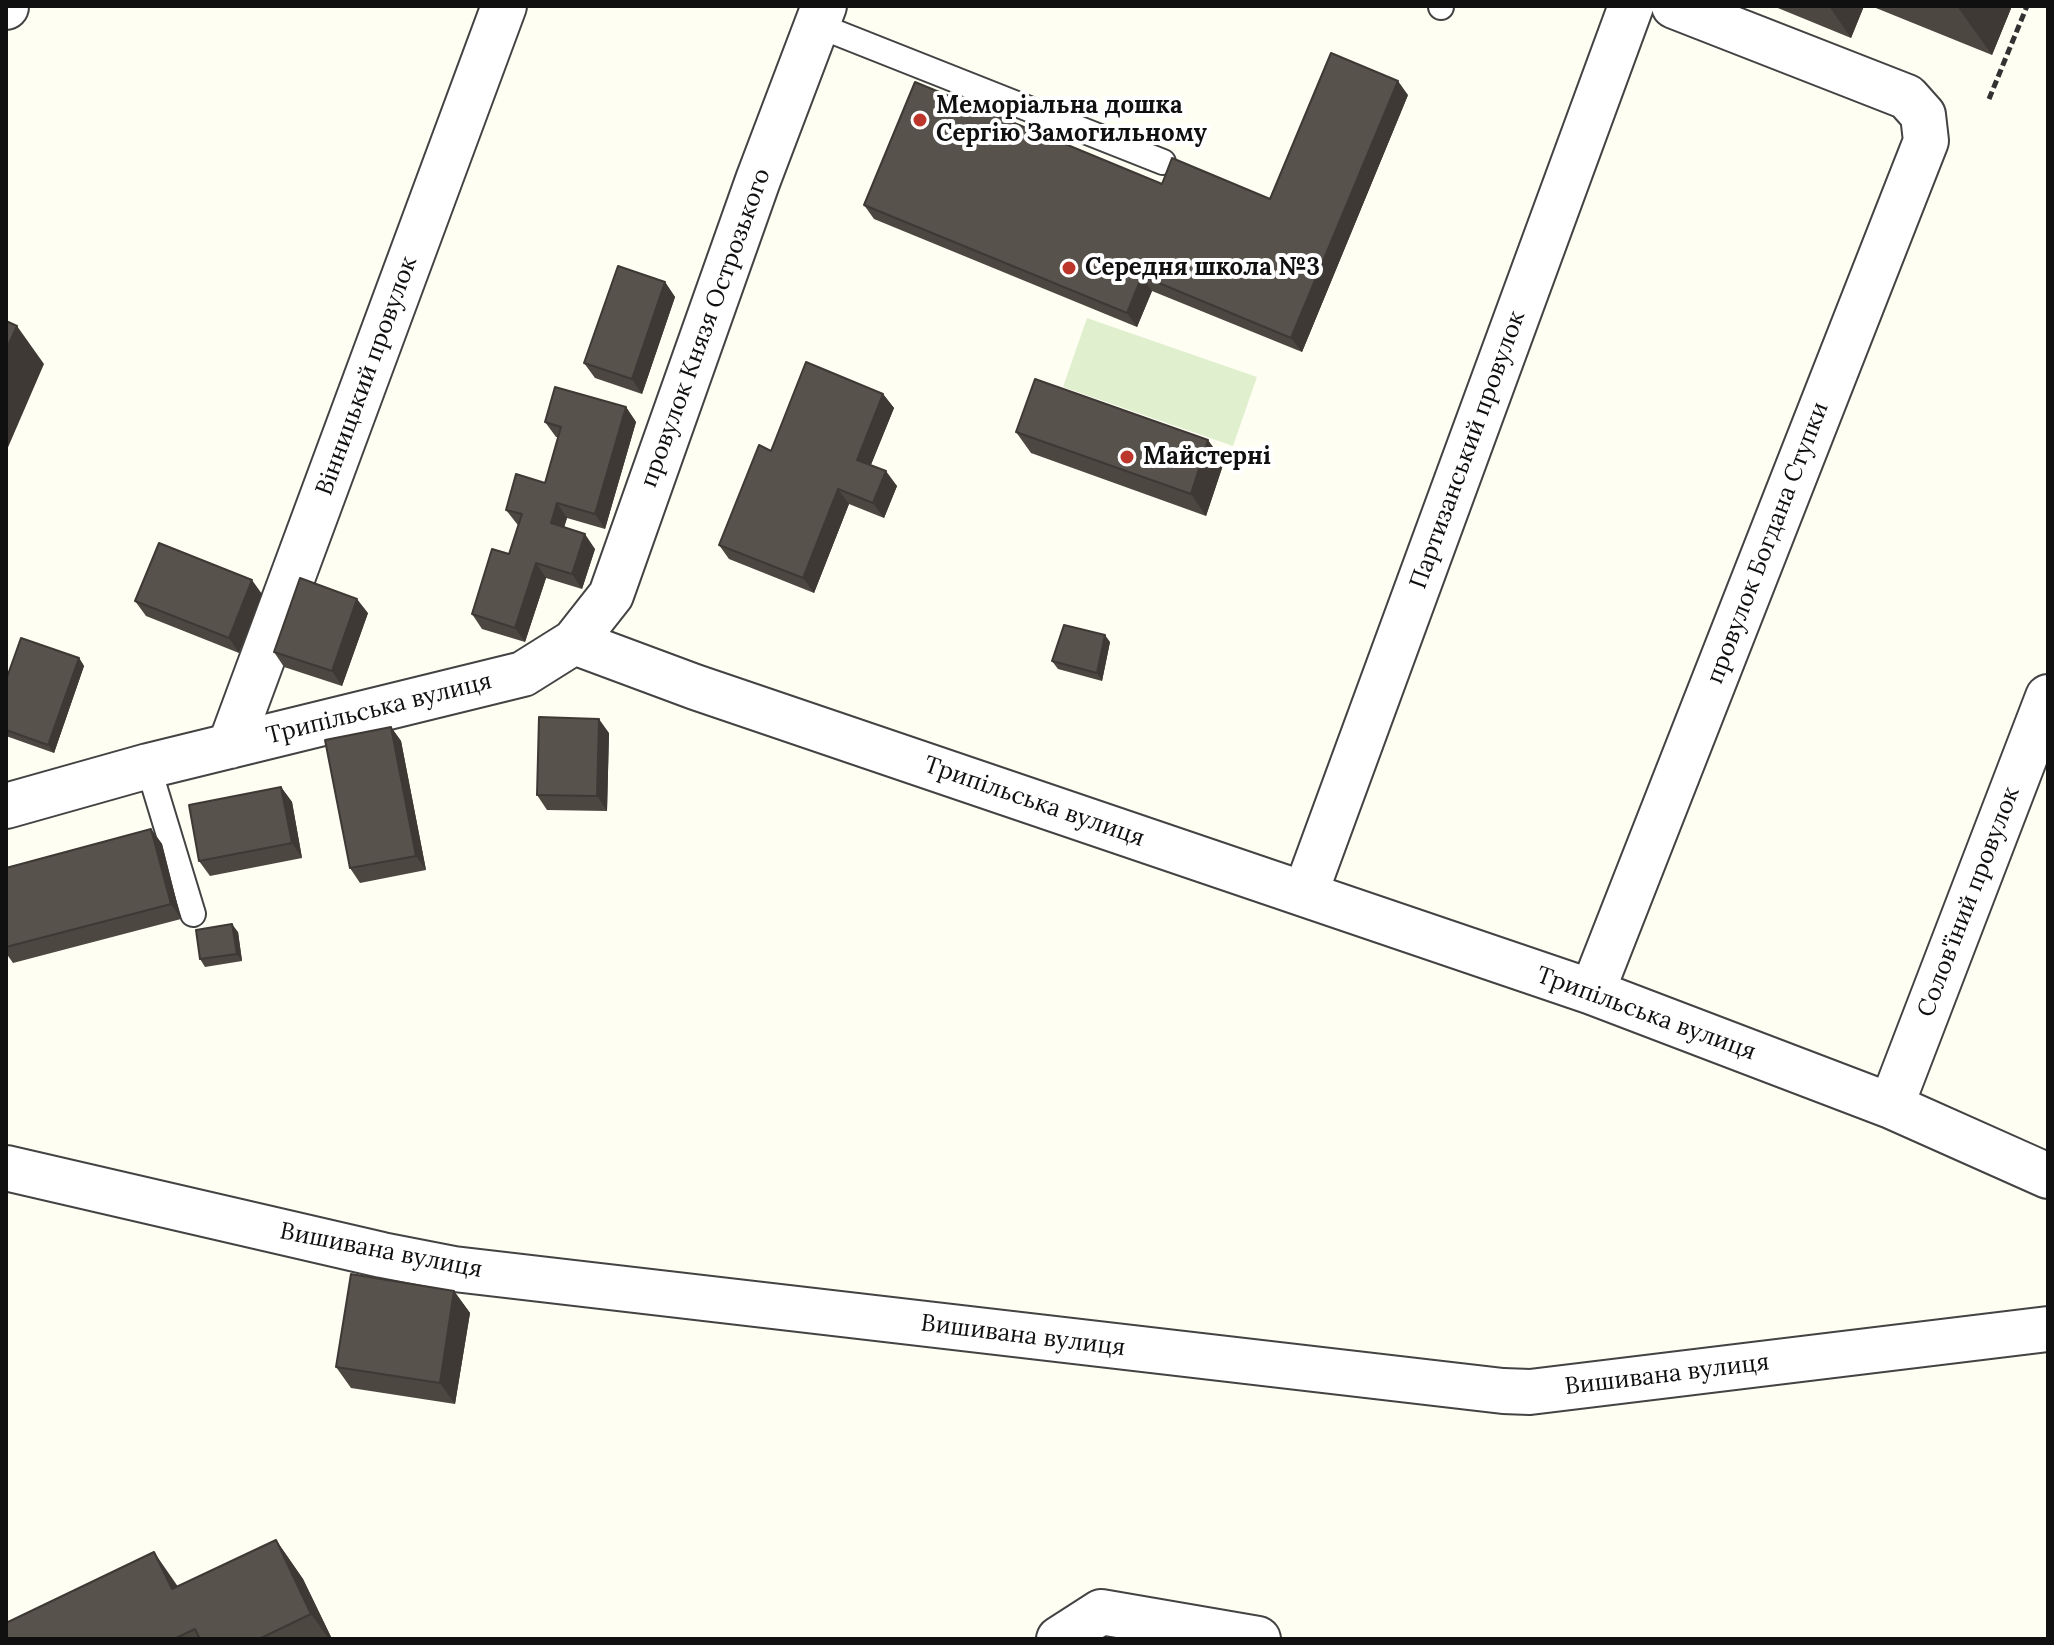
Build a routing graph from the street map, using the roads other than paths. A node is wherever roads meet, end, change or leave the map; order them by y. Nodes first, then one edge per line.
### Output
1 (504, 6) edge
2 (1631, 6) edge
3 (1674, 6) edge
4 (821, 16) edge
5 (1163, 162) dead end
6 (574, 642) junction
7 (2048, 697) edge
8 (230, 746) junction
9 (148, 766) junction
10 (6, 806) edge
11 (1305, 894) junction
12 (193, 914) dead end
13 (1592, 992) junction
14 (1891, 1106) junction
15 (6, 1168) edge
16 (2048, 1176) edge
17 (2048, 1329) edge
18 (1059, 1639) edge
19 (1258, 1639) edge

1 - 8 street, Вінницький провулок
2 - 11 street, Партизанський провулок
3 - 13 street, провулок Богдана Ступки
4 - 5 lane
4 - 6 street, провулок Князя Острозького
6 - 8 street, Трипільська вулиця
6 - 11 street, Трипільська вулиця
7 - 14 street, Солов'їний провулок
8 - 9 street, Трипільська вулиця
9 - 10 street, Трипільська вулиця
9 - 12 lane
11 - 13 street, Трипільська вулиця
13 - 14 street, Трипільська вулиця
14 - 16 street, Трипільська вулиця
15 - 17 street, Вишивана вулиця
18 - 19 street

